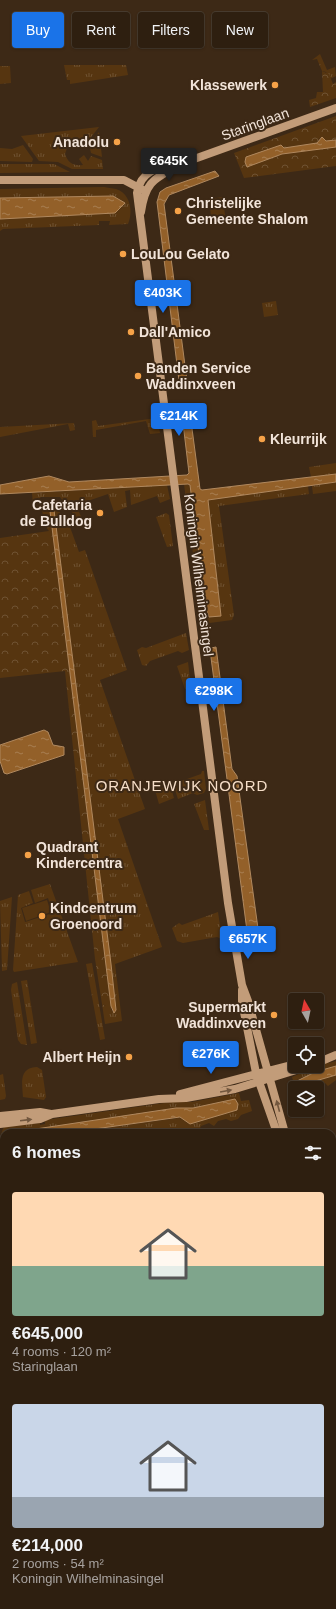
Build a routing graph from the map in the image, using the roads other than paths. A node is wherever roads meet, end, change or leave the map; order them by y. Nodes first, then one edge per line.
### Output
1 (336, 108) edge
2 (0, 180) edge
3 (142, 189) junction
4 (242, 985) junction
5 (336, 1054) edge
6 (324, 1057) edge
7 (324, 1060) edge
8 (288, 1066) edge
9 (268, 1070) junction
10 (256, 1073) junction
11 (290, 1073) edge
12 (270, 1080) junction
13 (259, 1083) junction
14 (159, 1099) junction
15 (52, 1114) junction
16 (0, 1116) edge
17 (0, 1124) edge
18 (276, 1129) edge
19 (284, 1129) edge

1 - 3 street, Staringlaan
2 - 3 street
3 - 4 street, Koningin Wilhelminasingel
4 - 9 street
4 - 10 street
5 - 6 street
5 - 7 street
8 - 9 street
9 - 10 street
9 - 12 street
10 - 13 street
10 - 14 street
11 - 12 street
12 - 13 street
19 -> 12 street
14 -> 13 street
13 - 18 street
14 - 15 street
15 - 16 street
17 -> 15 street

